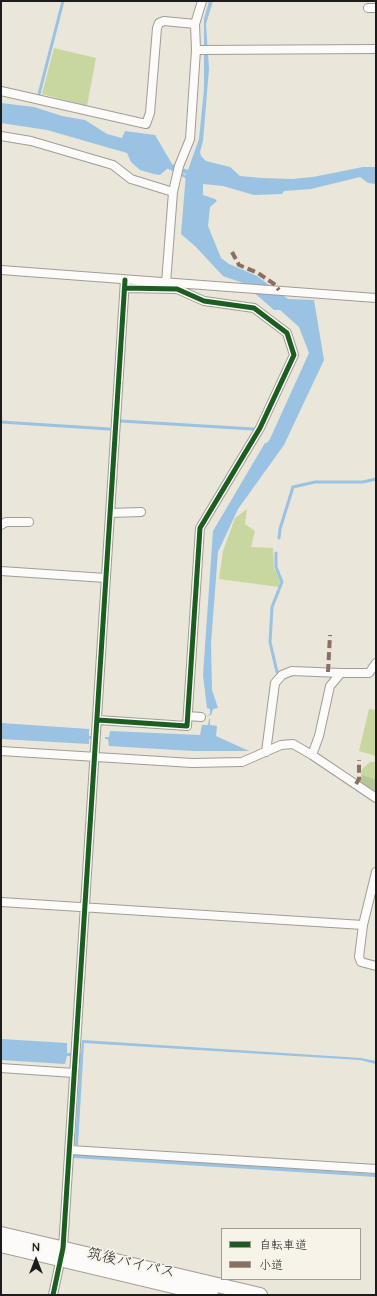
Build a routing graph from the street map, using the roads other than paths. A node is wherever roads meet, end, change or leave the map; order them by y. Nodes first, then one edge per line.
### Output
1 (202, 1) edge
2 (195, 24) junction
3 (376, 49) edge
4 (196, 50) junction
5 (1, 91) edge
6 (1, 136) edge
7 (173, 192) junction
8 (1, 270) edge
9 (166, 283) junction
10 (125, 284) junction
11 (376, 298) edge
12 (141, 512) dead end
13 (110, 513) junction
14 (29, 522) dead end
15 (1, 525) edge
16 (1, 571) edge
17 (106, 578) junction
18 (376, 663) edge
19 (341, 672) junction
20 (188, 716) junction
21 (201, 717) dead end
22 (98, 720) junction
23 (1, 751) edge
24 (266, 752) junction
25 (312, 755) junction
26 (95, 757) junction
27 (376, 798) edge
28 (376, 872) edge
29 (1, 902) edge
30 (86, 907) junction
31 (363, 925) junction
32 (376, 966) edge
33 (1, 1068) edge
34 (74, 1073) junction
35 (70, 1150) junction
36 (376, 1169) edge
37 (1, 1234) edge
38 (1, 1245) edge
39 (62, 1254) junction
40 (53, 1295) edge
41 (211, 1295) edge
42 (260, 1295) edge

1 - 2 street
2 - 4 street
2 - 5 street
3 - 4 street
4 - 7 street
6 - 7 street
7 - 9 street
8 - 10 street
9 - 10 street
9 - 11 street
10 - 13 street
10 - 20 street
12 - 13 street
13 - 17 street
14 - 15 street
16 - 17 street
17 - 22 street
18 - 19 street
19 - 24 street
19 - 25 street
20 - 21 street
20 - 22 street
22 - 26 street
23 - 26 street
24 - 25 street
24 - 26 street
25 - 27 street
26 - 30 street
28 - 31 street
29 - 30 street
30 - 31 street
30 - 34 street
31 - 32 street
33 - 34 street
34 - 35 street
35 - 36 street
35 - 39 street
37 - 39 highway, 筑後バイパス
38 - 39 highway, 筑後バイパス
39 - 40 street
39 - 41 highway, 筑後バイパス
39 - 42 highway, 筑後バイパス

